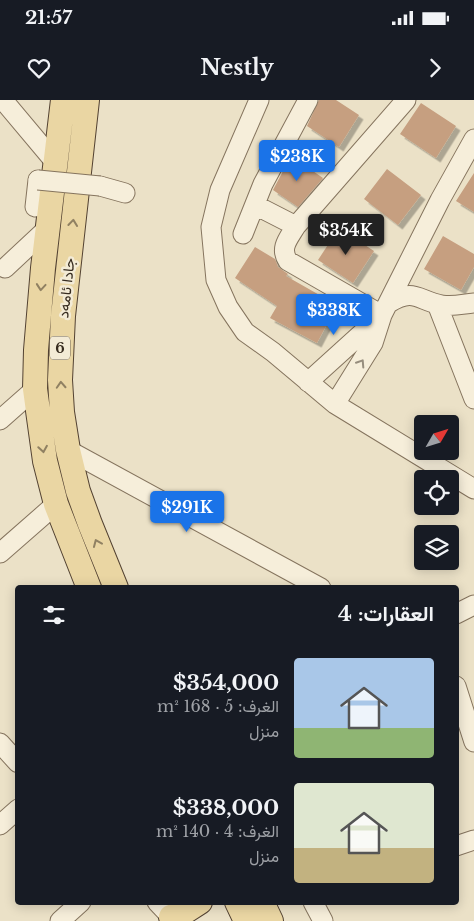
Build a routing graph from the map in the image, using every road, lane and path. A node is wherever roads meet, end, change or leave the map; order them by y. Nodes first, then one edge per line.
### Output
1 (3, 100) edge
2 (63, 100) edge
3 (87, 100) edge
4 (259, 100) edge
5 (308, 100) edge
6 (406, 100) edge
7 (474, 139) edge
8 (55, 162) junction
9 (125, 193) dead end
10 (255, 205) junction
11 (35, 208) dead end
12 (296, 226) junction
13 (49, 227) junction
14 (243, 234) dead end
15 (2, 266) edge
16 (474, 303) edge
17 (437, 304) junction
18 (385, 309) junction
19 (308, 382) junction
20 (36, 389) junction
21 (474, 399) edge
22 (335, 404) junction
23 (0, 420) edge
24 (68, 450) junction
25 (474, 489) edge
26 (56, 504) junction
27 (0, 552) edge
28 (88, 585) edge
29 (115, 585) edge
30 (316, 585) edge
31 (474, 605) edge
32 (459, 612) edge
33 (459, 700) edge
34 (467, 739) edge
35 (0, 743) edge
36 (15, 759) edge
37 (15, 812) edge
38 (0, 825) edge
39 (474, 840) edge
40 (459, 845) edge
41 (78, 905) edge
42 (195, 905) edge
43 (238, 905) edge
44 (263, 905) edge
45 (315, 905) edge
46 (168, 913) edge
47 (60, 921) edge
48 (246, 921) edge
49 (271, 921) edge
50 (323, 921) edge

1 - 8 street
2 - 8 main road, جادا ئامەد / 6
24 -> 3 main road, جادا ئامەد / 6
4 - 19 street
5 - 10 street
6 - 12 street
7 - 18 street
8 - 13 main road, جادا ئامەد / 6
9 - 11 street, bridge
10 - 12 street
10 - 14 street
12 - 18 street
13 - 15 street
13 -> 20 main road, جادا ئامەد / 6
16 - 17 street
17 - 18 street
17 - 21 street
18 - 19 street
22 -> 18 street
19 - 22 street
20 - 23 street
20 -> 26 main road, جادا ئامەد / 6
22 - 25 street
29 -> 24 main road, جادا ئامەد / 6
24 - 30 street
26 - 27 street
26 - 28 main road, جادا ئامەد / 6
31 - 32 street
33 - 34 street
35 - 36 street
37 - 38 street
39 - 40 street
41 - 47 street
42 - 46 main road
43 - 48 main road
44 - 49 main road
45 - 50 street

